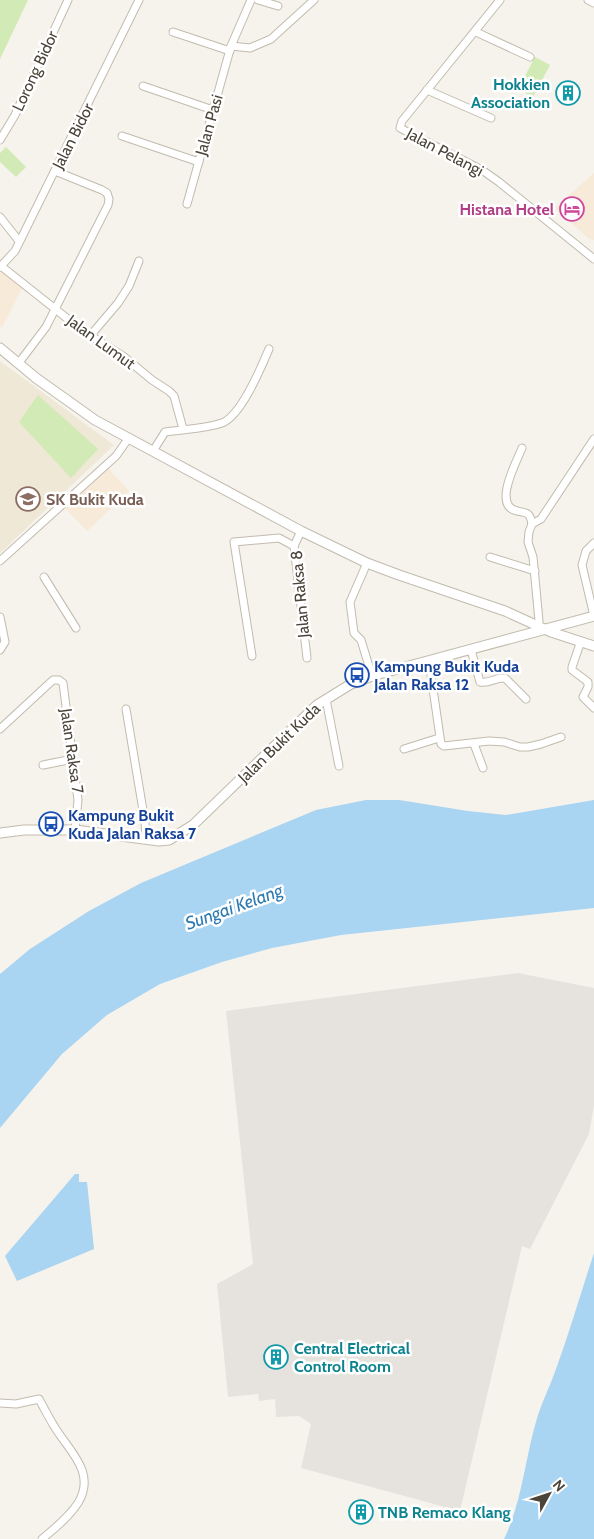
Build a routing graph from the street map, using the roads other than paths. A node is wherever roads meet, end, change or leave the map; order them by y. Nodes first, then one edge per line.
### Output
1 (68, 0) edge
2 (140, 0) edge
3 (251, 0) edge
4 (258, 0) edge
5 (314, 0) edge
6 (500, 0) edge
7 (588, 0) edge
8 (594, 3) edge
9 (278, 6) dead end
10 (173, 32) dead end
11 (476, 32) junction
12 (231, 49) junction
13 (530, 56) dead end
14 (143, 86) dead end
15 (427, 90) junction
16 (214, 110) junction
17 (491, 118) dead end
18 (122, 136) dead end
19 (0, 140) edge
20 (199, 162) junction
21 (55, 171) junction
22 (187, 204) dead end
23 (0, 217) edge
24 (19, 241) junction
25 (594, 259) edge
26 (139, 261) dead end
27 (1, 266) edge
28 (55, 308) junction
29 (90, 336) junction
30 (0, 348) edge
31 (268, 349) dead end
32 (18, 364) junction
33 (183, 429) junction
34 (128, 439) junction
35 (594, 439) edge
36 (522, 448) dead end
37 (153, 451) junction
38 (532, 524) junction
39 (301, 531) junction
40 (594, 543) edge
41 (294, 546) junction
42 (490, 558) dead end
43 (0, 561) edge
44 (366, 562) junction
45 (535, 571) junction
46 (44, 577) dead end
47 (508, 612) junction
48 (594, 616) edge
49 (0, 617) edge
50 (518, 617) junction
51 (539, 620) junction
52 (581, 620) junction
53 (76, 628) dead end
54 (550, 628) junction
55 (524, 635) junction
56 (581, 641) junction
57 (594, 646) edge
58 (0, 650) edge
59 (471, 650) junction
60 (252, 656) dead end
61 (307, 658) dead end
62 (429, 661) junction
63 (372, 676) junction
64 (326, 699) junction
65 (526, 699) dead end
66 (594, 708) edge
67 (126, 709) dead end
68 (0, 730) edge
69 (561, 737) dead end
70 (439, 738) junction
71 (474, 744) junction
72 (404, 749) dead end
73 (73, 759) junction
74 (43, 765) dead end
75 (339, 766) dead end
76 (483, 768) dead end
77 (75, 830) junction
78 (0, 833) edge
79 (146, 839) junction
80 (0, 1403) edge
81 (42, 1539) edge

1 - 19 street, Lorong Bidor
2 - 21 street, Jalan Bidor
3 - 12 street, Jalan Pasi
4 - 9 street
5 - 12 street
6 - 11 street, Jalan Pelangi
7 - 8 street
10 - 12 street
11 - 13 street
11 - 15 street, Jalan Pelangi
12 - 16 street, Jalan Pasi
14 - 16 street
15 - 17 street
15 - 25 street, Jalan Pelangi
16 - 20 street, Jalan Pasi
18 - 20 street
20 - 22 street, Jalan Pasi
21 - 24 street, Jalan Bidor
21 - 28 street
23 - 24 street
24 - 27 street, Jalan Bidor
26 - 29 street
27 - 28 street, Jalan Lumut
28 - 29 street, Jalan Lumut
28 - 32 street
29 - 33 street, Jalan Lumut
30 - 32 street
31 - 33 street
32 - 34 street
33 - 37 street
34 - 37 street
34 - 43 street
35 - 38 street
36 - 38 street
37 - 39 street
38 - 45 street
39 - 41 street, Jalan Raksa 8
39 - 44 street
40 - 48 street
41 - 60 street
41 - 61 street, Jalan Raksa 8
42 - 45 street
44 - 47 street
44 - 63 street
45 - 51 street
46 - 53 street
47 - 50 street
47 - 51 street
48 - 52 street, Jalan Bukit Kuda
49 - 58 street
50 - 54 street
50 - 55 street
51 - 54 street
52 - 54 street, Jalan Bukit Kuda
52 - 56 street
54 - 55 street, Jalan Bukit Kuda
54 - 56 street
55 - 59 street, Jalan Bukit Kuda
56 - 57 street
56 - 66 street
59 - 62 street, Jalan Bukit Kuda
59 - 65 street
62 - 63 street, Jalan Bukit Kuda
62 - 70 street
63 - 64 street, Jalan Bukit Kuda
64 - 75 street
64 - 79 street, Jalan Bukit Kuda
67 - 79 street
68 - 73 street, Jalan Raksa 7
69 - 71 street
70 - 71 street
70 - 72 street
71 - 76 street
73 - 74 street
73 - 77 street, Jalan Raksa 7
77 - 78 street, Jalan Bukit Kuda
77 - 79 street, Jalan Bukit Kuda
80 - 81 street

